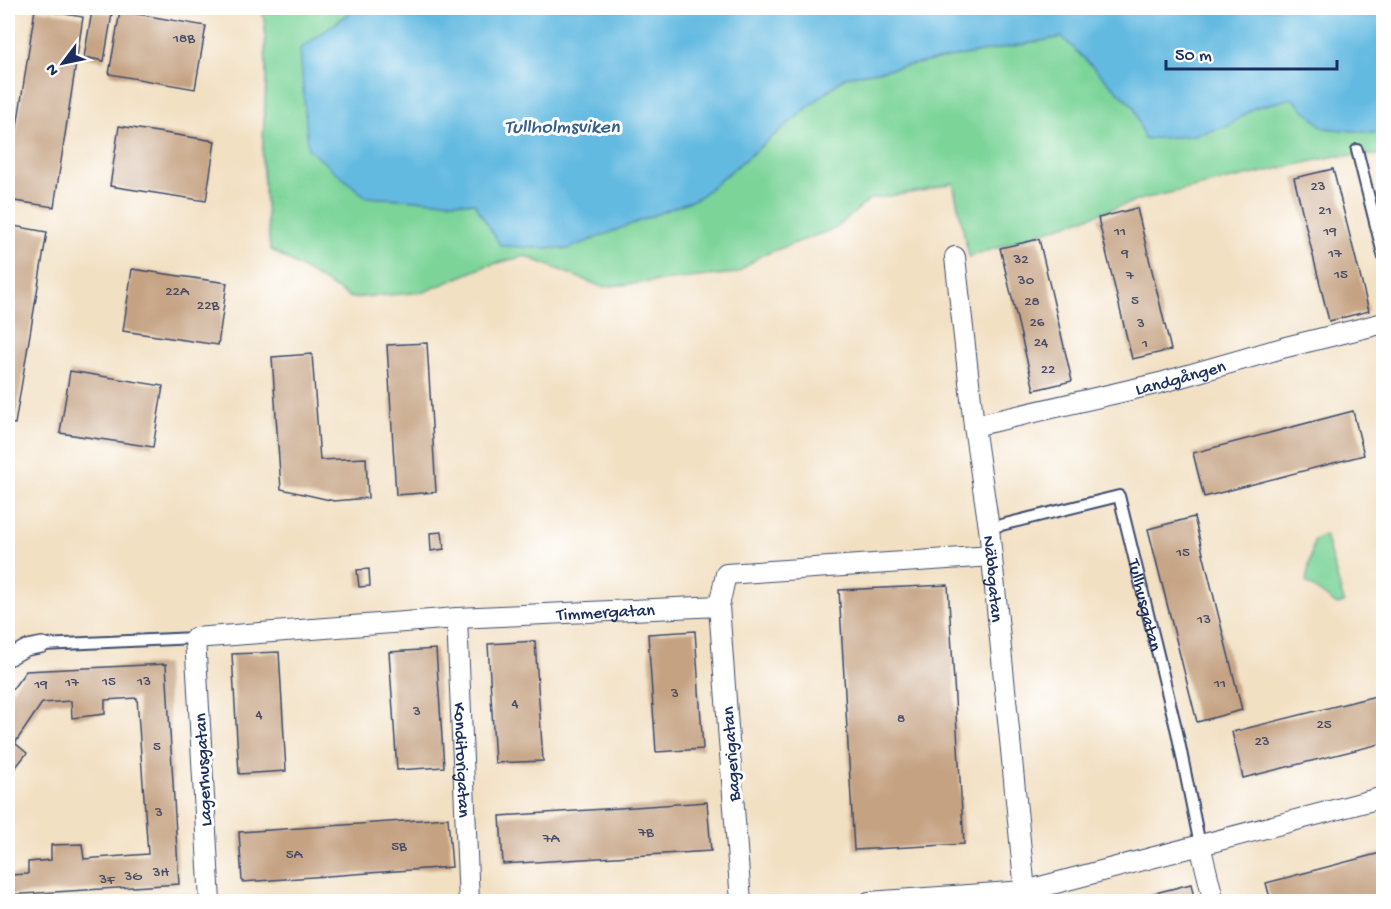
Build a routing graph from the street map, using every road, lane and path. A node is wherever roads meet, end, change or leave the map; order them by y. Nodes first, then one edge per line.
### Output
1 (1357, 150) dead end
2 (955, 257) dead end
3 (1383, 258) edge
4 (1383, 323) edge
5 (974, 426) junction
6 (989, 528) junction
7 (992, 556) junction
8 (719, 606) junction
9 (457, 618) junction
10 (195, 638) junction
11 (42, 645) joint
12 (8, 657) edge
13 (1383, 797) edge
14 (1200, 846) junction
15 (1026, 896) edge
16 (210, 902) edge
17 (469, 902) edge
18 (741, 902) edge
19 (868, 902) edge
20 (1214, 902) edge

1 - 3 lane
2 - 5 street, Näbbgatan
4 - 5 street, Landgången
5 - 6 street, Näbbgatan
6 - 7 street, Näbbgatan
6 - 14 lane, Tullhusgatan
7 - 8 street
7 - 15 street, Näbbgatan
8 - 9 street, Timmergatan
8 - 18 street, Bagerigatan
9 - 10 street, Timmergatan
9 - 17 street, Konditorigatan
10 - 11 lane
10 - 16 street, Lagerhusgatan
11 - 12 street
13 - 14 street
14 - 15 street
14 - 20 street, Tullhusgatan
15 - 19 street

